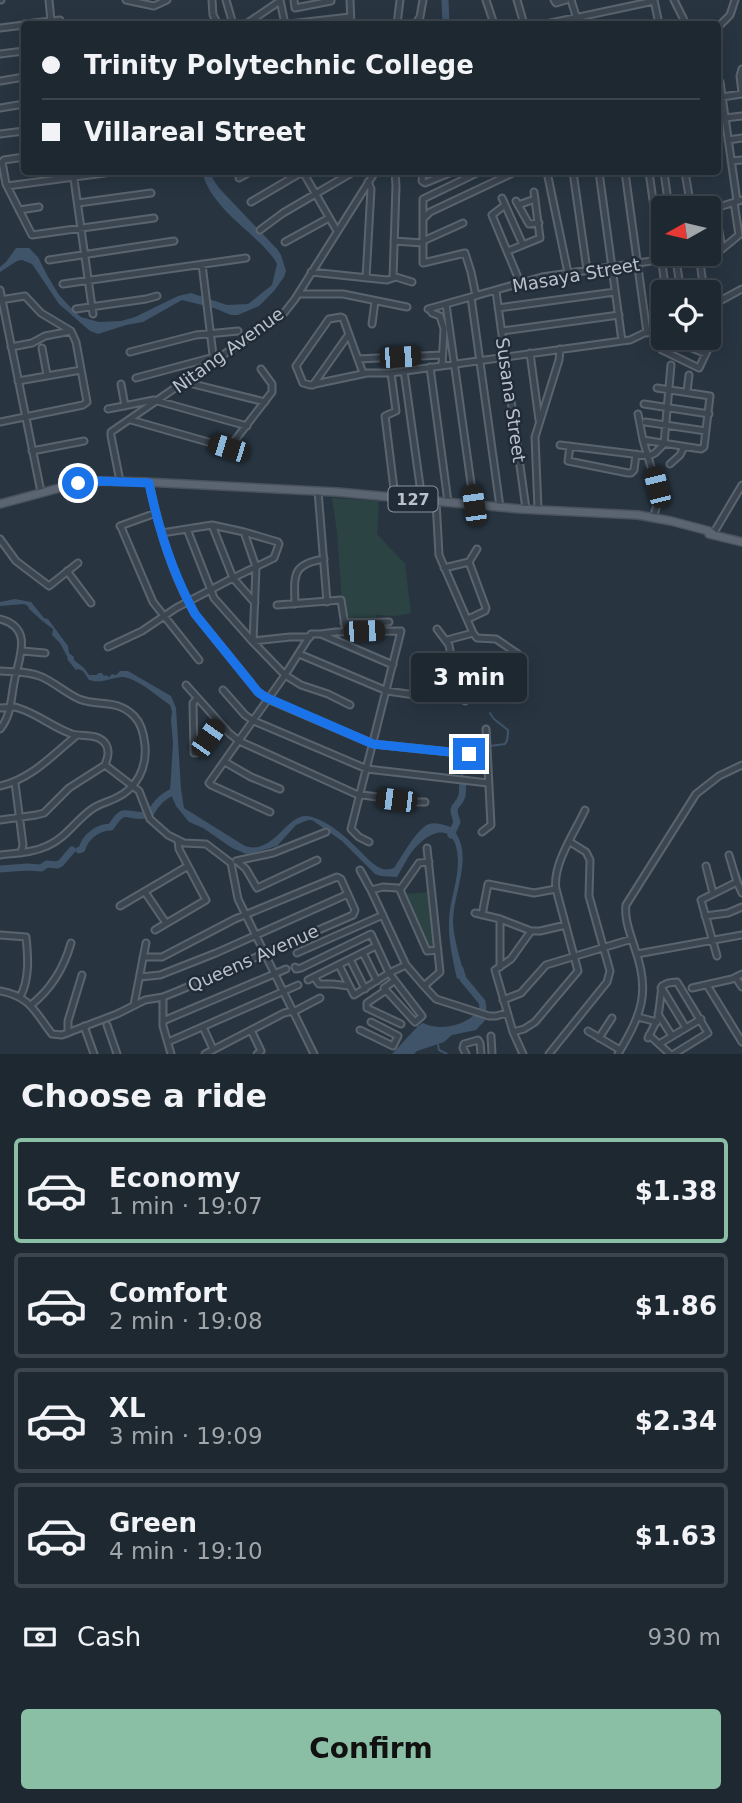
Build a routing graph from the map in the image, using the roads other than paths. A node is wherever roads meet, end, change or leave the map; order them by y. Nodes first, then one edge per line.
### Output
1 (49, 0) edge
2 (126, 0) edge
3 (167, 0) edge
4 (212, 0) edge
5 (226, 0) edge
6 (280, 0) edge
7 (294, 0) edge
8 (331, 0) edge
9 (350, 0) edge
10 (400, 0) edge
11 (423, 0) edge
12 (486, 0) edge
13 (516, 0) edge
14 (568, 0) edge
15 (654, 0) edge
16 (674, 0) edge
17 (735, 0) edge
18 (555, 1) edge
19 (350, 17) junction
20 (576, 19) junction
21 (60, 20) dead end
22 (51, 21) joint
23 (216, 21) edge
24 (232, 21) edge
25 (251, 21) edge
26 (286, 21) edge
27 (332, 21) edge
28 (351, 21) edge
29 (397, 21) edge
30 (417, 21) edge
31 (493, 21) edge
32 (523, 21) edge
33 (564, 21) edge
34 (658, 21) edge
35 (684, 21) edge
36 (721, 24) edge
37 (21, 25) edge
38 (0, 28) edge
39 (21, 51) edge
40 (0, 54) edge
41 (742, 71) edge
42 (21, 78) edge
43 (0, 81) edge
44 (721, 90) edge
45 (742, 93) edge
46 (722, 97) junction
47 (21, 104) edge
48 (0, 107) edge
49 (742, 116) edge
50 (725, 118) junction
51 (21, 131) edge
52 (0, 134) edge
53 (742, 138) edge
54 (728, 140) junction
55 (21, 157) edge
56 (742, 160) edge
57 (731, 162) junction
58 (68, 175) edge
59 (74, 175) edge
60 (244, 175) edge
61 (298, 175) edge
62 (305, 175) edge
63 (349, 175) edge
64 (372, 175) edge
65 (395, 175) edge
66 (423, 175) edge
67 (430, 175) edge
68 (445, 175) edge
69 (472, 175) edge
70 (509, 175) edge
71 (548, 175) edge
72 (573, 175) edge
73 (599, 175) edge
74 (625, 175) edge
75 (649, 175) edge
76 (664, 175) edge
77 (686, 175) edge
78 (239, 178) dead end
79 (430, 181) junction
80 (368, 182) junction
81 (7, 186) junction
82 (151, 193) dead end
83 (316, 194) junction
84 (653, 196) edge
85 (667, 196) edge
86 (689, 196) edge
87 (502, 198) dead end
88 (738, 201) edge
89 (251, 202) dead end
90 (78, 203) junction
91 (505, 205) junction
92 (721, 206) edge
93 (39, 207) dead end
94 (19, 209) junction
95 (153, 218) dead end
96 (329, 218) junction
97 (423, 219) junction
98 (463, 223) dead end
99 (539, 223) junction
100 (81, 229) junction
101 (260, 230) dead end
102 (337, 231) junction
103 (174, 241) dead end
104 (394, 241) junction
105 (285, 242) dead end
106 (423, 242) junction
107 (721, 244) edge
108 (523, 245) junction
109 (508, 251) junction
110 (85, 254) junction
111 (246, 258) dead end
112 (49, 260) dead end
113 (651, 261) edge
114 (637, 263) junction
115 (202, 264) junction
116 (612, 267) junction
117 (587, 270) junction
118 (311, 272) junction
119 (568, 272) junction
120 (366, 278) junction
121 (393, 278) junction
122 (88, 280) junction
123 (412, 282) dead end
124 (519, 282) junction
125 (63, 284) dead end
126 (742, 289) edge
127 (0, 290) edge
128 (496, 291) junction
129 (615, 292) junction
130 (298, 294) junction
131 (157, 296) dead end
132 (473, 296) junction
133 (1, 300) edge
134 (721, 300) edge
135 (375, 301) junction
136 (446, 304) junction
137 (407, 307) dead end
138 (498, 308) junction
139 (76, 309) dead end
140 (92, 310) junction
141 (619, 315) junction
142 (372, 324) dead end
143 (71, 331) junction
144 (238, 331) dead end
145 (502, 331) junction
146 (649, 332) junction
147 (211, 333) junction
148 (349, 334) junction
149 (624, 341) junction
150 (11, 346) junction
151 (42, 348) dead end
152 (560, 349) junction
153 (695, 350) edge
154 (707, 350) edge
155 (662, 351) joint
156 (130, 352) dead end
157 (530, 354) junction
158 (442, 355) junction
159 (706, 355) junction
160 (505, 357) junction
161 (215, 359) junction
162 (358, 359) junction
163 (480, 360) junction
164 (455, 364) junction
165 (671, 365) dead end
166 (442, 366) junction
167 (430, 368) junction
168 (81, 369) junction
169 (261, 369) dead end
170 (404, 371) junction
171 (363, 373) junction
172 (391, 373) junction
173 (689, 375) dead end
174 (47, 376) junction
175 (136, 378) dead end
176 (18, 381) junction
177 (185, 382) junction
178 (121, 384) dead end
179 (310, 385) junction
180 (657, 388) dead end
181 (668, 389) junction
182 (687, 392) junction
183 (157, 401) junction
184 (265, 402) junction
185 (644, 404) dead end
186 (125, 405) junction
187 (667, 407) junction
188 (108, 410) dead end
189 (638, 414) dead end
190 (709, 414) junction
191 (25, 416) junction
192 (131, 420) junction
193 (0, 422) edge
194 (539, 422) junction
195 (645, 422) dead end
196 (666, 425) junction
197 (247, 426) junction
198 (706, 431) junction
199 (643, 440) junction
200 (84, 441) dead end
201 (664, 443) junction
202 (560, 445) dead end
203 (570, 446) junction
204 (684, 447) junction
205 (32, 451) junction
206 (636, 454) junction
207 (649, 456) junction
208 (670, 464) dead end
209 (536, 466) junction
210 (521, 468) junction
211 (120, 481) junction
212 (149, 483) junction
213 (742, 485) edge
214 (41, 492) junction
215 (318, 492) junction
216 (395, 497) junction
217 (422, 500) junction
218 (436, 501) junction
219 (448, 502) junction
220 (0, 504) edge
221 (474, 505) junction
222 (500, 507) junction
223 (526, 509) junction
224 (538, 509) junction
225 (156, 513) junction
226 (653, 518) junction
227 (212, 524) junction
228 (187, 529) junction
229 (244, 531) junction
230 (162, 533) junction
231 (713, 534) junction
232 (0, 539) edge
233 (742, 542) edge
234 (477, 550) dead end
235 (324, 559) junction
236 (469, 562) junction
237 (78, 563) dead end
238 (256, 567) junction
239 (444, 568) junction
240 (67, 570) junction
241 (233, 578) junction
242 (210, 591) junction
243 (188, 602) junction
244 (327, 602) junction
245 (91, 603) dead end
246 (255, 603) junction
247 (295, 604) junction
248 (278, 605) dead end
249 (163, 616) junction
250 (0, 619) edge
251 (468, 619) junction
252 (389, 622) dead end
253 (344, 624) junction
254 (437, 629) dead end
255 (346, 632) junction
256 (473, 633) junction
257 (315, 634) junction
258 (447, 640) junction
259 (253, 641) junction
260 (107, 647) dead end
261 (22, 651) junction
262 (45, 653) dead end
263 (299, 654) junction
264 (199, 660) dead end
265 (452, 664) junction
266 (393, 665) junction
267 (0, 671) edge
268 (17, 672) junction
269 (501, 674) junction
270 (285, 675) junction
271 (186, 685) dead end
272 (223, 690) dead end
273 (387, 691) junction
274 (476, 693) junction
275 (429, 697) dead end
276 (197, 698) junction
277 (268, 699) junction
278 (465, 701) dead end
279 (350, 705) dead end
280 (10, 707) junction
281 (0, 708) edge
282 (254, 721) junction
283 (218, 722) junction
284 (0, 729) edge
285 (486, 729) dead end
286 (77, 735) junction
287 (239, 741) junction
288 (373, 744) junction
289 (469, 754) dead end
290 (225, 762) junction
291 (105, 765) junction
292 (742, 765) edge
293 (367, 769) junction
294 (15, 783) junction
295 (488, 783) junction
296 (133, 785) junction
297 (0, 786) edge
298 (281, 789) dead end
299 (360, 795) junction
300 (425, 802) dead end
301 (585, 810) dead end
302 (270, 812) dead end
303 (20, 818) junction
304 (0, 820) edge
305 (326, 832) dead end
306 (482, 832) dead end
307 (178, 841) junction
308 (369, 842) dead end
309 (570, 842) junction
310 (427, 848) dead end
311 (21, 853) junction
312 (0, 855) edge
313 (729, 855) dead end
314 (317, 859) dead end
315 (234, 862) junction
316 (429, 862) junction
317 (188, 866) junction
318 (706, 866) dead end
319 (360, 870) dead end
320 (737, 883) junction
321 (556, 889) junction
322 (372, 890) junction
323 (400, 891) junction
324 (145, 892) junction
325 (713, 893) junction
326 (742, 893) edge
327 (348, 894) junction
328 (120, 906) dead end
329 (742, 907) edge
330 (475, 913) dead end
331 (246, 914) junction
332 (383, 915) junction
333 (482, 915) junction
334 (705, 916) junction
335 (500, 919) junction
336 (166, 923) junction
337 (566, 925) junction
338 (155, 930) dead end
339 (531, 931) junction
340 (0, 935) edge
341 (256, 935) junction
342 (742, 936) edge
343 (632, 939) junction
344 (712, 941) junction
345 (71, 943) dead end
346 (146, 943) dead end
347 (376, 946) junction
348 (604, 947) junction
349 (438, 950) junction
350 (265, 953) junction
351 (297, 953) dead end
352 (363, 953) junction
353 (637, 954) junction
354 (717, 956) dead end
355 (143, 957) junction
356 (575, 957) junction
357 (350, 959) junction
358 (339, 965) junction
359 (406, 965) junction
360 (295, 967) dead end
361 (500, 967) junction
362 (286, 969) dead end
363 (327, 971) junction
364 (389, 973) junction
365 (275, 974) junction
366 (82, 975) dead end
367 (739, 976) edge
368 (140, 977) junction
369 (314, 977) junction
370 (308, 981) dead end
371 (377, 981) junction
372 (394, 981) junction
373 (333, 984) junction
374 (298, 985) dead end
375 (707, 985) junction
376 (349, 986) junction
377 (424, 986) junction
378 (742, 987) edge
379 (661, 988) junction
380 (692, 988) dead end
381 (365, 989) junction
382 (385, 989) junction
383 (0, 991) edge
384 (284, 992) junction
385 (20, 996) junction
386 (163, 997) junction
387 (320, 998) dead end
388 (503, 1000) junction
389 (32, 1004) junction
390 (134, 1006) junction
391 (367, 1008) junction
392 (293, 1012) junction
393 (507, 1013) junction
394 (658, 1014) junction
395 (638, 1017) junction
396 (612, 1018) dead end
397 (701, 1019) junction
398 (163, 1021) junction
399 (370, 1022) junction
400 (401, 1024) dead end
401 (656, 1024) junction
402 (107, 1025) dead end
403 (84, 1026) junction
404 (203, 1027) junction
405 (686, 1028) junction
406 (251, 1030) junction
407 (587, 1031) dead end
408 (513, 1032) junction
409 (68, 1033) junction
410 (672, 1036) junction
411 (491, 1037) dead end
412 (599, 1038) junction
413 (168, 1042) junction
414 (742, 1042) edge
415 (659, 1044) junction
416 (213, 1049) junction
417 (619, 1052) edge
418 (94, 1054) edge
419 (117, 1054) edge
420 (171, 1054) edge
421 (205, 1054) edge
422 (257, 1054) edge
423 (314, 1054) edge
424 (466, 1054) edge
425 (481, 1054) edge
426 (492, 1054) edge
427 (523, 1054) edge
428 (549, 1054) edge
429 (672, 1054) edge

1 - 22 street
2 - 3 street
4 - 23 street
5 - 24 street
6 - 25 street
6 - 26 street
7 - 8 street
9 - 19 street
10 - 29 street
11 - 30 street
12 - 31 street
13 - 32 street
14 - 18 street
14 - 20 street
15 - 20 street
15 - 34 street
16 - 35 street
17 - 36 street
19 - 27 street
19 - 28 street
20 - 33 street
21 - 22 street
37 - 38 street
39 - 40 street
41 - 45 street
42 - 43 street
44 - 46 street
45 - 46 street
46 - 50 street
47 - 48 street
49 - 50 street
50 - 54 street
51 - 52 street
53 - 54 street
54 - 57 street
55 - 81 street
56 - 57 street
57 - 88 street
58 - 81 street
59 - 90 street
60 - 78 street
61 - 89 street
62 - 83 street
63 - 83 street
64 - 80 street, Nitang Avenue
65 - 104 street
66 - 79 street
67 - 79 street
68 - 79 street
69 - 97 street
70 - 97 street
71 - 119 street
72 - 117 street
73 - 116 street
74 - 114 street
75 - 84 street
76 - 85 street
77 - 86 street
80 - 102 street, Nitang Avenue
80 - 120 street
81 - 94 street
82 - 90 street
83 - 96 street
83 - 101 street
87 - 91 street
88 - 92 street
88 - 107 street
90 - 100 street
91 - 108 street
91 - 109 street
93 - 94 street
94 - 100 street
95 - 100 street
96 - 102 street
96 - 105 street
97 - 106 street
98 - 106 street
99 - 99 street
99 - 108 street
100 - 110 street
102 - 118 street, Nitang Avenue
103 - 110 street
104 - 106 street
104 - 121 street
106 - 132 street
108 - 109 street
109 - 124 street
110 - 112 street
110 - 122 street
111 - 115 street
113 - 114 street, Masaya Street
114 - 116 street, Masaya Street
114 - 146 street
115 - 122 street
115 - 147 street
116 - 117 street, Masaya Street
116 - 129 street
117 - 119 street, Masaya Street
118 - 120 street
118 - 130 street, Nitang Avenue
119 - 124 street, Masaya Street
120 - 121 street
121 - 123 street
122 - 125 street
122 - 140 street
124 - 128 street, Masaya Street
126 - 134 street
127 - 133 street
128 - 132 street, Masaya Street
128 - 138 street, Susana Street
129 - 138 street
129 - 141 street
130 - 135 street
130 - 161 street, Nitang Avenue
131 - 140 street
132 - 136 street, Masaya Street
132 - 163 street
133 - 143 street
133 - 150 street
135 - 137 street
135 - 142 street
136 - 158 street, Masaya Street
136 - 164 street
138 - 145 street, Susana Street
139 - 140 street
141 - 145 street
141 - 149 street
143 - 150 street
143 - 168 street
144 - 147 street
145 - 160 street, Susana Street
146 - 149 street
146 - 155 street
147 - 156 street
147 - 161 street
148 - 162 street
148 - 179 street
148 - 179 street
149 - 152 street
150 - 176 street
151 - 174 street
152 - 157 street
152 - 194 street
153 - 159 street
154 - 159 street
155 - 159 street
157 - 160 street
157 - 194 street
158 - 162 street
158 - 166 street
160 - 163 street
160 - 210 street, Susana Street
161 - 175 street
161 - 177 street, Nitang Avenue
162 - 171 street
163 - 164 street
163 - 222 street
164 - 166 street
164 - 221 street
165 - 181 street
166 - 167 street
167 - 170 street
167 - 219 street
168 - 174 street
168 - 191 street
169 - 184 street
170 - 172 street
170 - 217 street
171 - 172 street
171 - 179 street
172 - 216 street
173 - 182 street
174 - 176 street
176 - 191 street
177 - 183 street, Nitang Avenue
177 - 184 street
178 - 186 street
180 - 181 street
181 - 182 street
181 - 187 street
182 - 190 street
183 - 186 street
183 - 192 street, Nitang Avenue
183 - 197 street
184 - 197 street
185 - 187 street
186 - 188 street
187 - 190 street
187 - 196 street
189 - 199 street
190 - 198 street
191 - 193 street
191 - 205 street
192 - 197 street
192 - 211 street, Nitang Avenue
194 - 209 street
195 - 196 street
196 - 198 street
196 - 201 street
198 - 204 street
199 - 201 street
199 - 207 street
200 - 205 street
201 - 204 street
201 - 207 street
202 - 203 street
203 - 206 street
203 - 206 street
204 - 208 street
205 - 214 street
206 - 207 street
207 - 226 street
209 - 210 street
209 - 224 street
210 - 223 street, Susana Street
211 - 212 main road, 127
211 - 214 main road, 127
212 - 215 main road, 127
212 - 225 street
213 - 231 street
214 - 220 main road, 127
215 - 216 main road, 127
215 - 235 street
216 - 217 main road, 127
217 - 218 main road, 127
218 - 219 main road, 127
218 - 239 street
219 - 221 main road, 127
221 - 222 main road, 127
222 - 223 main road, 127
223 - 224 main road, 127
224 - 226 main road, 127
225 - 230 street
225 - 249 street
226 - 231 main road, 127
227 - 228 street
227 - 229 street
227 - 241 street
228 - 230 street
228 - 242 street
229 - 238 street
229 - 238 street
230 - 243 street
231 - 233 main road, 127
232 - 240 street
234 - 236 street
235 - 244 street
235 - 247 street
236 - 239 street
236 - 251 street
237 - 240 street
238 - 241 street
238 - 246 street
239 - 251 street
240 - 245 street
241 - 242 street
241 - 246 street
242 - 243 street
242 - 259 street
243 - 249 street
243 - 277 street
244 - 247 street
244 - 253 street
246 - 259 street
247 - 248 street
249 - 260 street
249 - 264 street
250 - 261 street
251 - 256 street
252 - 253 street
253 - 255 street
254 - 258 street
255 - 257 street
255 - 266 street
256 - 258 street
256 - 269 street
257 - 259 street
257 - 263 street
257 - 266 street
258 - 265 street
259 - 270 street
261 - 262 street
261 - 268 street
263 - 270 street
263 - 273 street
265 - 269 street
265 - 274 street
266 - 273 street
267 - 268 street
268 - 280 street
268 - 296 street
269 - 274 street
270 - 277 street
270 - 279 street
271 - 276 street
272 - 282 street
273 - 275 street
273 - 288 street
274 - 278 street
276 - 283 street
276 - 283 street
277 - 282 street
277 - 288 street
280 - 281 street
280 - 284 street
280 - 286 street
282 - 287 street
282 - 293 street
283 - 287 street
285 - 295 street
286 - 291 street
286 - 294 street
287 - 290 street
287 - 299 street
288 - 289 street
288 - 293 street
290 - 298 street
290 - 302 street
291 - 296 street
291 - 303 street
292 - 343 street
293 - 295 street
293 - 299 street
294 - 297 street
294 - 303 street
295 - 306 street
296 - 307 street
296 - 311 street
299 - 300 street
299 - 308 street
301 - 309 street
303 - 304 street
303 - 311 street
305 - 315 street
307 - 315 street
307 - 317 street
309 - 321 street
309 - 348 street
310 - 316 street
311 - 312 street
313 - 320 street
314 - 315 street
315 - 331 street
316 - 323 street
316 - 349 street
317 - 324 street
317 - 336 street
318 - 325 street
319 - 322 street
320 - 325 street
320 - 326 street
321 - 333 street
321 - 337 street
322 - 323 street
322 - 332 street
323 - 349 street
324 - 328 street
324 - 336 street
325 - 334 street
327 - 331 street
327 - 341 street
327 - 350 street, Queens Avenue
329 - 334 street
330 - 333 street
331 - 341 street
331 - 355 street
332 - 351 street
332 - 359 street
333 - 335 street
334 - 344 street
335 - 339 street
335 - 361 street
336 - 338 street
337 - 339 street
337 - 356 street
339 - 361 street
340 - 385 street
341 - 350 street
341 - 368 street
342 - 344 street
343 - 348 street
343 - 353 street
344 - 353 street
344 - 354 street
345 - 389 street
346 - 355 street
347 - 352 street
347 - 360 street
347 - 364 street
348 - 356 street
348 - 428 street
349 - 377 street
350 - 365 street
350 - 386 street, Queens Avenue
352 - 357 street
352 - 371 street
353 - 395 street
355 - 368 street
356 - 388 street
356 - 408 street
357 - 358 street
357 - 381 street
358 - 363 street
358 - 376 street
359 - 364 street
359 - 377 street
361 - 388 street
362 - 365 street
363 - 369 street
363 - 373 street
364 - 371 street
364 - 372 street
365 - 384 street
365 - 398 street
366 - 409 street
367 - 375 street
367 - 378 street
368 - 390 street
369 - 370 street
369 - 373 street
371 - 381 street
372 - 382 street
372 - 382 street
373 - 376 street
374 - 384 street
375 - 380 street
375 - 414 street
376 - 381 street
377 - 393 street
379 - 394 street
379 - 397 street
379 - 405 street
382 - 391 street
383 - 385 street
384 - 392 street
384 - 404 street
385 - 389 street
386 - 390 street, Queens Avenue
386 - 398 street
387 - 392 street
388 - 393 street
389 - 409 street
390 - 403 street, Queens Avenue
391 - 399 street
391 - 400 street
392 - 406 street
392 - 423 street
393 - 408 street
394 - 401 street
394 - 410 street
395 - 401 street
395 - 417 street
396 - 412 street
397 - 405 street
397 - 429 street
398 - 413 street
399 - 399 street
401 - 415 street
402 - 419 street
403 - 409 street, Queens Avenue
403 - 418 street
404 - 413 street
404 - 416 street
405 - 410 street
406 - 416 street
406 - 422 street
407 - 412 street
408 - 427 street
410 - 415 street
411 - 426 street
412 - 417 street
413 - 420 street
415 - 429 street
416 - 421 street
424 - 425 street

